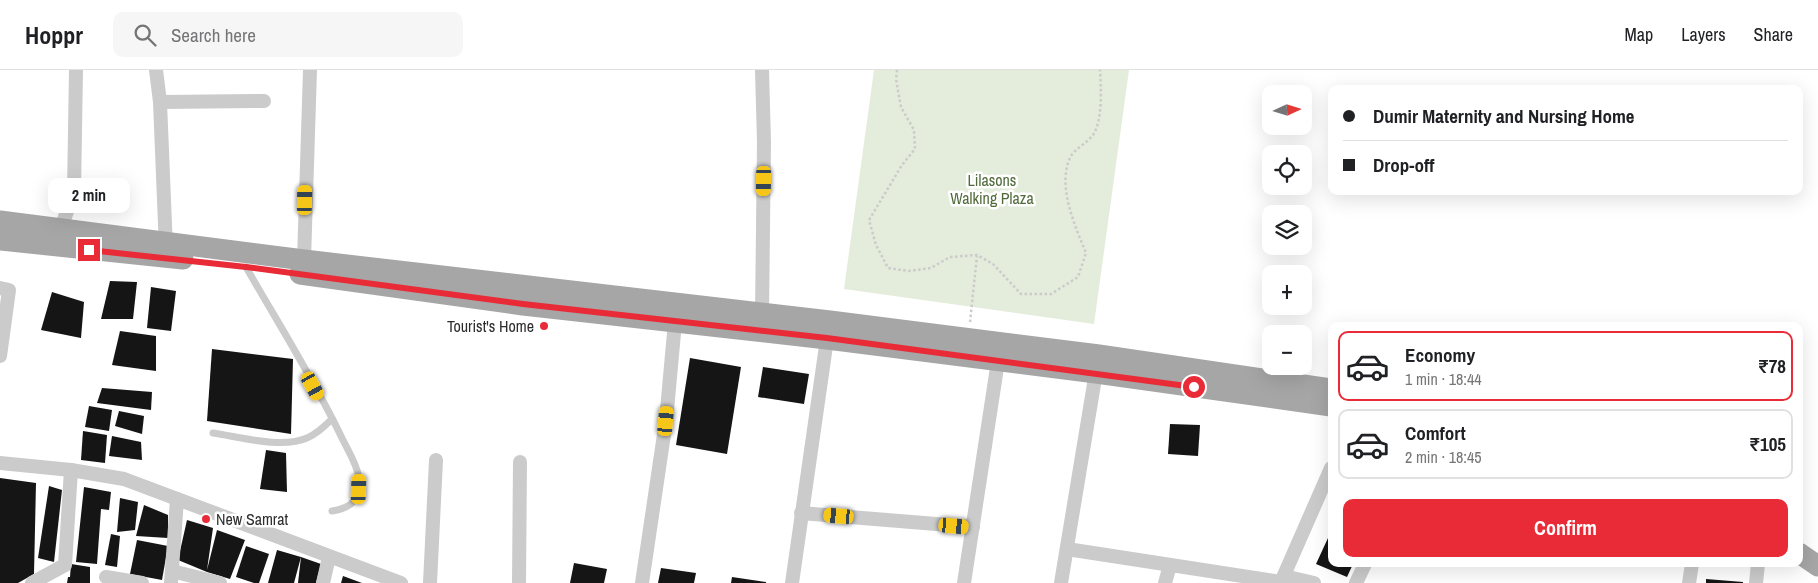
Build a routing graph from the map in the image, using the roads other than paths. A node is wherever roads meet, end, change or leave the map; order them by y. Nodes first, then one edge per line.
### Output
1 (76, 70) edge
2 (156, 70) edge
3 (310, 70) edge
4 (762, 70) edge
5 (264, 101) dead end
6 (160, 102) junction
7 (0, 221) edge
8 (56, 237) junction
9 (0, 240) edge
10 (166, 250) junction
11 (304, 260) junction
12 (246, 267) junction
13 (444, 285) junction
14 (0, 288) edge
15 (641, 309) junction
16 (762, 314) junction
17 (675, 322) junction
18 (828, 330) junction
19 (0, 356) edge
20 (998, 361) junction
21 (1098, 364) junction
22 (1328, 389) edge
23 (1328, 405) edge
24 (332, 420) junction
25 (214, 434) dead end
26 (436, 460) dead end
27 (520, 462) dead end
28 (0, 463) edge
29 (71, 470) junction
30 (1328, 475) edge
31 (176, 499) junction
32 (332, 511) dead end
33 (801, 513) junction
34 (973, 528) junction
35 (1803, 540) edge
36 (1067, 549) junction
37 (1818, 550) edge
38 (1803, 556) edge
39 (329, 557) junction
40 (1170, 565) junction
41 (1818, 566) edge
42 (1364, 567) edge
43 (1692, 567) edge
44 (1758, 567) edge
45 (1284, 576) junction
46 (106, 577) dead end
47 (172, 577) edge
48 (32, 583) edge
49 (142, 583) edge
50 (220, 583) edge
51 (323, 583) edge
52 (401, 583) edge
53 (430, 583) edge
54 (519, 583) edge
55 (642, 583) edge
56 (792, 583) edge
57 (964, 583) edge
58 (1061, 583) edge
59 (1166, 583) edge
60 (1314, 583) edge
61 (1356, 583) edge
62 (1689, 583) edge
63 (1756, 583) edge

1 - 8 street
2 - 6 street
3 - 11 street
4 - 16 street
5 - 6 street
6 - 10 street
7 - 8 main road
8 - 9 main road
8 - 10 main road
10 - 11 main road
10 - 12 main road
11 - 13 main road
12 - 13 main road
12 - 24 lane
13 - 15 main road
14 - 19 street
15 - 16 main road
15 - 17 main road
16 - 18 main road
17 - 18 main road
17 - 55 street
18 - 20 main road
18 - 21 main road
18 - 33 street
20 - 21 main road
20 - 34 street
21 - 22 main road
21 - 23 main road
21 - 36 street
24 - 25 lane
24 - 32 lane
26 - 53 street
27 - 54 street
28 - 29 street
29 - 31 street
29 - 48 street
30 - 45 street
31 - 39 street
31 - 47 street
33 - 34 street
33 - 56 street
34 - 57 street
35 - 37 main road
36 - 40 street
36 - 58 street
38 - 41 main road
39 - 51 street
39 - 52 street
40 - 45 street
40 - 59 street
42 - 61 street
43 - 62 street
44 - 63 street
45 - 60 street
46 - 49 street
47 - 50 street

